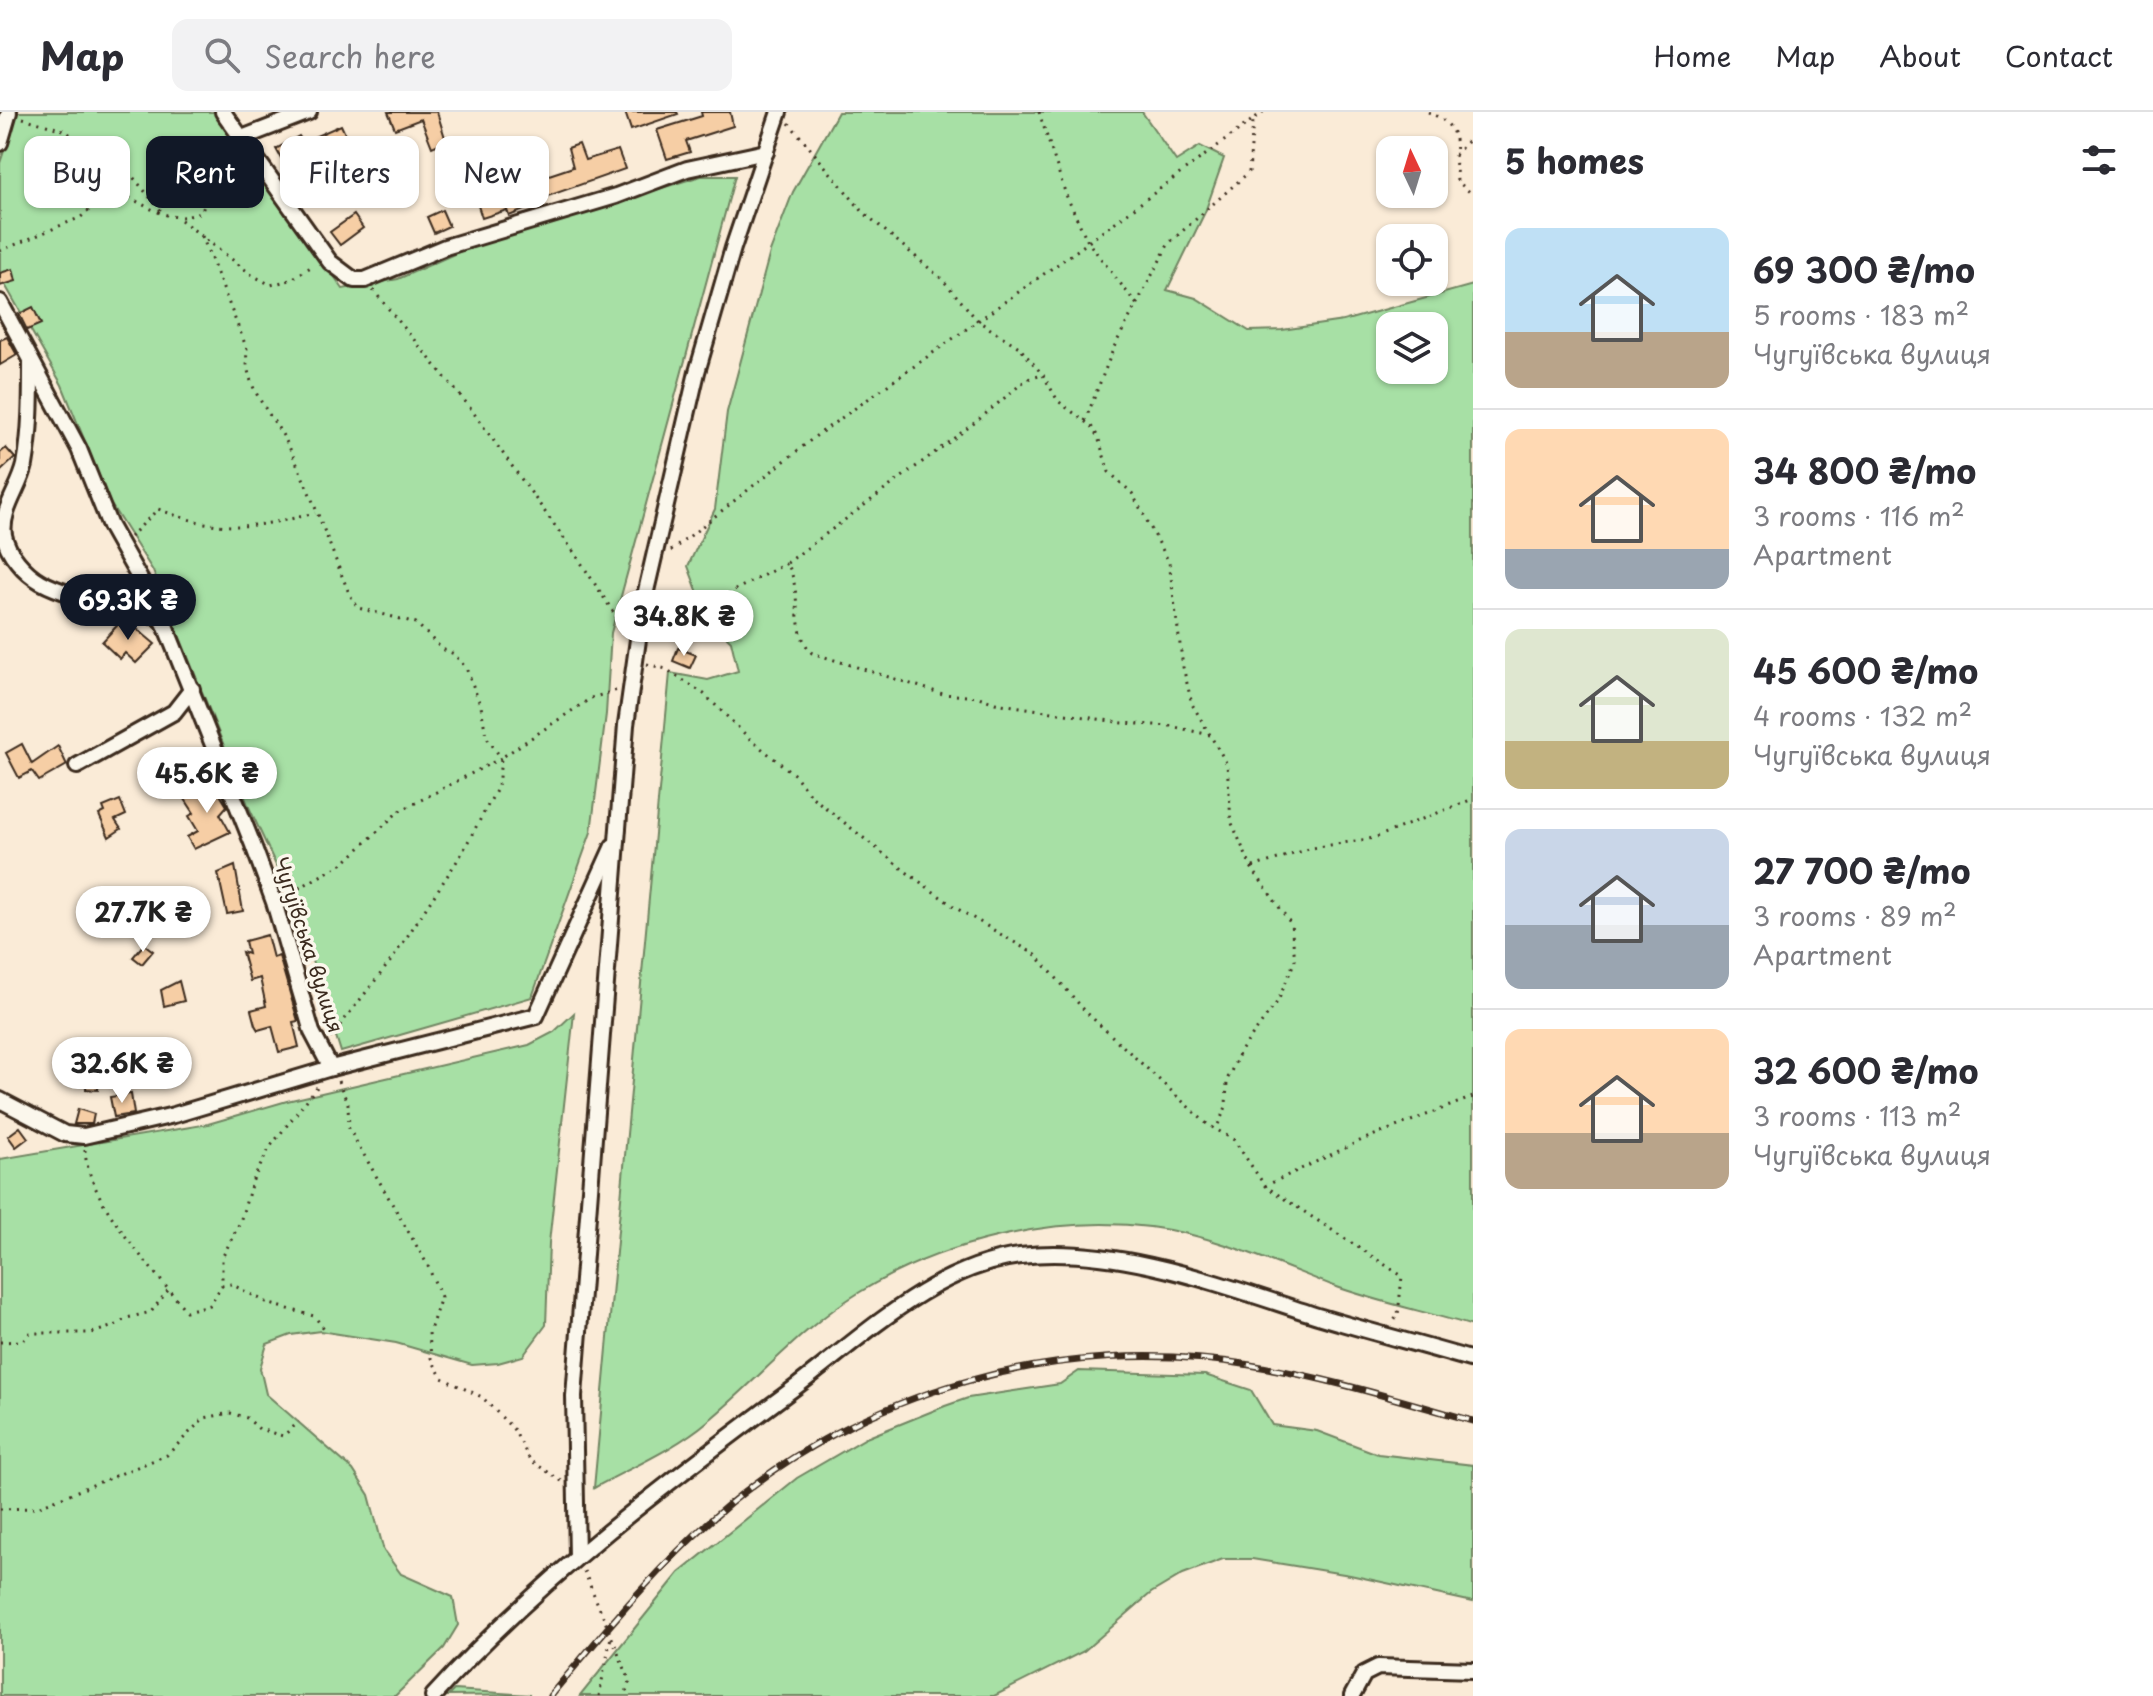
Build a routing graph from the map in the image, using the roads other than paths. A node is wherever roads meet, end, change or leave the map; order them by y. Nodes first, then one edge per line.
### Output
1 (8, 112) edge
2 (223, 112) edge
3 (309, 112) edge
4 (784, 118) edge
5 (241, 136) edge
6 (247, 136) edge
7 (0, 143) edge
8 (766, 152) junction
9 (264, 169) edge
10 (0, 302) edge
11 (31, 356) junction
12 (2, 534) edge
13 (163, 620) junction
14 (192, 689) junction
15 (77, 766) dead end
16 (616, 839) junction
17 (336, 1067) junction
18 (0, 1100) edge
19 (1473, 1360) edge
20 (577, 1557) junction
21 (1473, 1670) edge
22 (433, 1696) edge
23 (1352, 1696) edge

1 - 7 street
2 - 5 street
3 - 6 street
4 - 8 street
8 - 9 street
8 - 16 street
10 - 11 street, Чугуївська вулиця
11 - 12 street
11 - 13 street, Чугуївська вулиця
12 - 13 street
13 - 14 street, Чугуївська вулиця
14 - 15 street
14 - 17 street, Чугуївська вулиця
16 - 17 street
16 - 20 street
17 - 18 street
19 - 20 street
20 - 22 street
21 - 23 street

